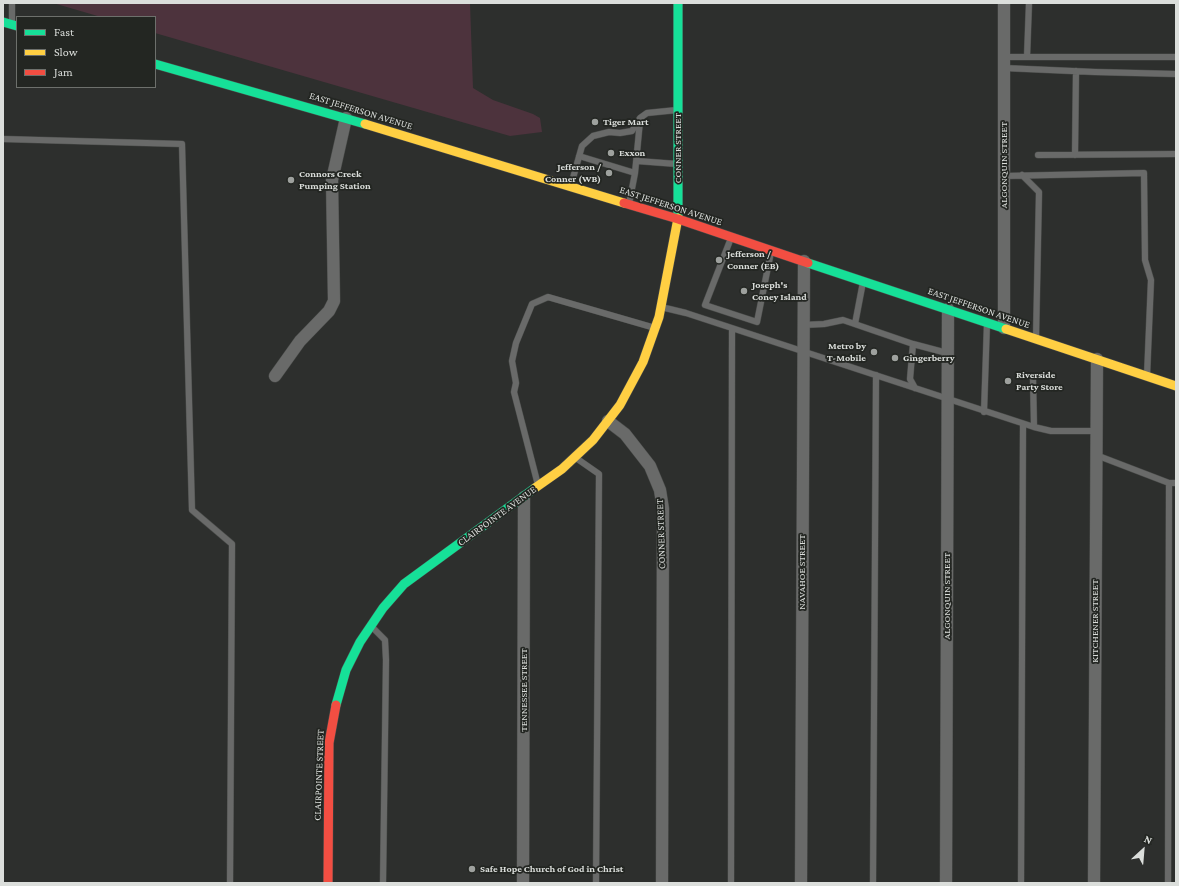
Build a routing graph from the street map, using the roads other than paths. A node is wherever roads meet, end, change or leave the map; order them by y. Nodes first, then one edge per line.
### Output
1 (12, 3) edge
2 (678, 3) edge
3 (1004, 3) edge
4 (1029, 3) edge
5 (10, 24) edge
6 (1027, 57) junction
7 (1176, 57) edge
8 (1004, 62) junction
9 (156, 64) edge
10 (1076, 71) junction
11 (1176, 74) edge
12 (678, 110) junction
13 (346, 118) junction
14 (640, 118) junction
15 (3, 139) edge
16 (1176, 154) edge
17 (1038, 155) dead end
18 (1075, 155) junction
19 (579, 156) junction
20 (637, 161) junction
21 (678, 164) junction
22 (635, 173) junction
23 (1004, 176) junction
24 (1022, 176) junction
25 (570, 186) junction
26 (629, 204) junction
27 (678, 220) junction
28 (732, 237) junction
29 (772, 250) junction
30 (804, 261) junction
31 (864, 280) junction
32 (661, 307) junction
33 (948, 308) junction
34 (987, 322) junction
35 (855, 324) junction
36 (803, 325) junction
37 (655, 328) junction
38 (1004, 328) junction
39 (732, 329) junction
40 (1036, 338) junction
41 (913, 344) junction
42 (803, 352) junction
43 (947, 353) junction
44 (1096, 358) junction
45 (876, 375) junction
46 (275, 376) dead end
47 (1147, 376) junction
48 (1033, 378) dead end
49 (1176, 386) edge
50 (915, 388) junction
51 (947, 398) junction
52 (984, 412) junction
53 (608, 421) junction
54 (1023, 424) junction
55 (1034, 428) junction
56 (1096, 431) junction
57 (1096, 455) junction
58 (575, 457) junction
59 (1173, 483) edge
60 (538, 486) junction
61 (524, 496) junction
62 (384, 608) joint
63 (371, 626) junction
64 (230, 883) edge
65 (328, 883) edge
66 (383, 883) edge
67 (523, 883) edge
68 (596, 883) edge
69 (662, 883) edge
70 (731, 883) edge
71 (802, 883) edge
72 (873, 883) edge
73 (946, 883) edge
74 (1021, 883) edge
75 (1094, 883) edge
76 (1168, 883) edge

1 - 5 lane
2 - 12 main road, CONNER STREET
3 - 8 street, ALGONQUIN STREET
4 - 6 lane
6 - 7 lane
6 - 8 lane
8 - 10 lane
8 - 23 street, ALGONQUIN STREET
9 - 13 main road, EAST JEFFERSON AVENUE
10 - 11 lane
10 - 18 lane
12 - 14 lane
12 - 21 main road, CONNER STREET
13 - 25 main road, EAST JEFFERSON AVENUE
13 - 46 street
14 - 19 lane
14 - 20 lane
15 - 64 lane
16 - 18 lane
17 - 18 lane
19 - 22 lane
19 - 25 lane
20 - 21 lane
20 - 22 lane
21 - 27 main road, CONNER STREET
22 - 26 lane
23 - 24 lane
23 - 38 street, ALGONQUIN STREET
24 - 40 lane
24 - 47 lane
25 - 26 main road, EAST JEFFERSON AVENUE
26 - 27 main road, EAST JEFFERSON AVENUE
27 - 28 main road, EAST JEFFERSON AVENUE
27 - 32 main road, CONNER STREET
28 - 29 main road, EAST JEFFERSON AVENUE
28 - 29 lane
29 - 30 main road, EAST JEFFERSON AVENUE
30 - 31 main road, EAST JEFFERSON AVENUE
30 - 36 street, NAVAHOE STREET
31 - 33 main road, EAST JEFFERSON AVENUE
31 - 35 lane
32 - 37 main road, CONNER STREET
32 - 39 lane
33 - 34 main road, EAST JEFFERSON AVENUE
33 - 43 street, ALGONQUIN STREET
34 - 38 main road, EAST JEFFERSON AVENUE
34 - 52 lane
35 - 36 lane
35 - 41 lane
36 - 42 street, NAVAHOE STREET
37 - 53 main road, CONNER STREET
37 - 60 lane
38 - 40 main road, EAST JEFFERSON AVENUE
39 - 42 lane
39 - 70 lane
40 - 44 main road, EAST JEFFERSON AVENUE
41 - 43 lane
41 - 50 lane
42 - 45 lane
42 - 71 street, NAVAHOE STREET
43 - 51 street, ALGONQUIN STREET
44 - 47 main road, EAST JEFFERSON AVENUE
44 - 56 street, KITCHENER STREET
45 - 50 lane
45 - 72 lane
47 - 49 main road, EAST JEFFERSON AVENUE
48 - 55 lane
50 - 51 lane
51 - 52 lane
51 - 73 street, ALGONQUIN STREET
52 - 54 lane
53 - 58 main road, CLAIRPOINTE AVENUE
53 - 69 street, CONNER STREET
54 - 55 lane
54 - 74 lane
55 - 56 lane
56 - 57 street, KITCHENER STREET
57 - 59 lane
57 - 75 street, KITCHENER STREET
58 - 60 main road, CLAIRPOINTE AVENUE
58 - 68 lane
59 - 76 lane
60 - 61 main road, CLAIRPOINTE AVENUE
61 - 62 main road, CLAIRPOINTE AVENUE
61 - 67 street, TENNESSEE STREET
62 - 63 main road, CLAIRPOINTE STREET
63 - 65 main road, CLAIRPOINTE STREET
63 - 66 lane

